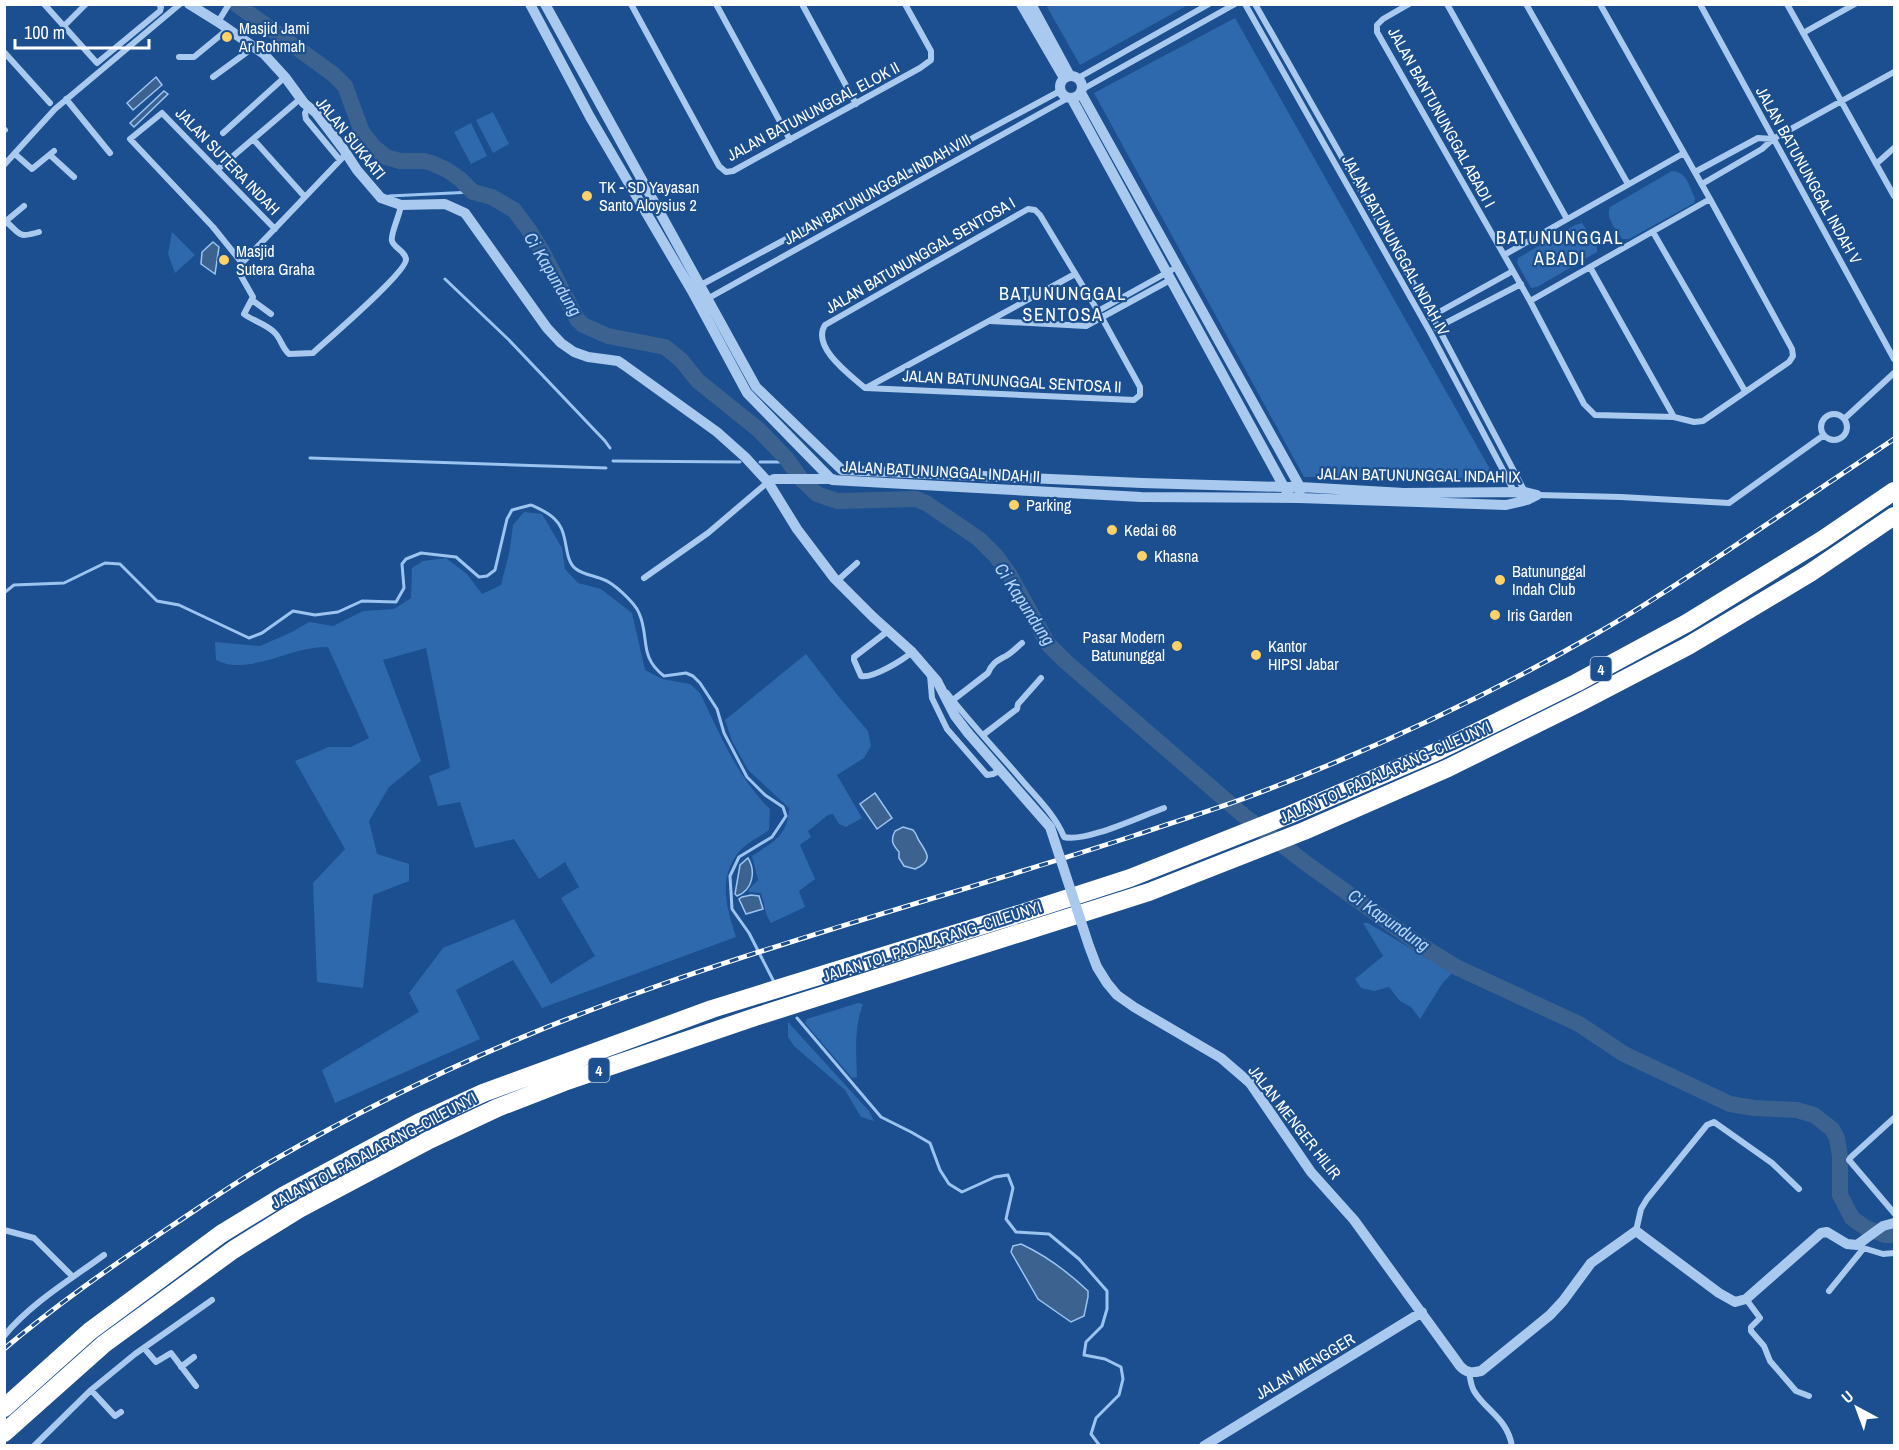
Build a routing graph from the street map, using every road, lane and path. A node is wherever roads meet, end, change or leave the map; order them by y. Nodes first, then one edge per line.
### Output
1 (45, 4) edge
2 (86, 4) edge
3 (159, 4) edge
4 (180, 4) edge
5 (189, 4) edge
6 (530, 4) edge
7 (545, 4) edge
8 (631, 4) edge
9 (716, 4) edge
10 (802, 4) edge
11 (905, 4) edge
12 (1021, 4) edge
13 (1031, 4) edge
14 (1209, 4) edge
15 (1235, 4) edge
16 (1245, 4) edge
17 (1255, 4) edge
18 (1409, 4) edge
19 (1447, 4) edge
20 (1526, 4) edge
21 (1600, 4) edge
22 (1700, 4) edge
23 (1787, 4) edge
24 (1855, 4) edge
25 (229, 5) edge
26 (219, 19) junction
27 (64, 26) junction
28 (228, 29) junction
29 (1803, 33) junction
30 (254, 46) junction
31 (4, 52) edge
32 (179, 57) dead end
33 (1894, 72) edge
34 (213, 77) dead end
35 (285, 77) junction
36 (1071, 77) junction
37 (1073, 94) junction
38 (66, 99) junction
39 (1841, 101) junction
40 (50, 103) dead end
41 (304, 103) junction
42 (856, 104) junction
43 (223, 133) dead end
44 (253, 139) junction
45 (1773, 139) junction
46 (790, 140) junction
47 (1894, 148) edge
48 (110, 153) dead end
49 (1684, 153) junction
50 (15, 154) junction
51 (341, 160) junction
52 (1876, 164) junction
53 (4, 165) edge
54 (218, 169) junction
55 (1695, 172) junction
56 (74, 177) dead end
57 (1628, 184) junction
58 (1702, 184) junction
59 (1894, 196) edge
60 (305, 197) junction
61 (1710, 199) junction
62 (401, 205) junction
63 (24, 206) dead end
64 (1568, 219) junction
65 (5, 220) edge
66 (275, 229) junction
67 (39, 232) dead end
68 (1653, 232) junction
69 (1504, 255) junction
70 (242, 263) junction
71 (1590, 267) junction
72 (1180, 271) junction
73 (1513, 271) junction
74 (1075, 274) junction
75 (1168, 276) junction
76 (1521, 284) junction
77 (696, 288) junction
78 (253, 299) junction
79 (704, 301) junction
80 (1530, 301) junction
81 (1098, 311) junction
82 (271, 314) dead end
83 (1432, 316) junction
84 (1102, 318) junction
85 (989, 321) junction
86 (1424, 321) junction
87 (1438, 327) junction
88 (1430, 332) junction
89 (1894, 359) edge
90 (1894, 373) edge
91 (866, 388) junction
92 (1744, 391) junction
93 (1674, 417) junction
94 (1844, 419) junction
95 (1824, 435) junction
96 (842, 470) junction
97 (832, 480) junction
98 (771, 481) junction
99 (1284, 487) junction
100 (1894, 491) edge
101 (1297, 495) junction
102 (1525, 496) junction
103 (1894, 516) edge
104 (1894, 529) edge
105 (857, 563) dead end
106 (1810, 573) junction
107 (644, 578) dead end
108 (837, 581) junction
109 (888, 631) junction
110 (1022, 643) dead end
111 (912, 652) junction
112 (929, 672) junction
113 (1041, 678) dead end
114 (937, 681) junction
115 (952, 700) junction
116 (983, 735) junction
117 (1009, 765) junction
118 (1164, 808) dead end
119 (1894, 1118) edge
120 (1799, 1189) dead end
121 (1894, 1213) edge
122 (1889, 1225) edge
123 (4, 1230) edge
124 (1636, 1231) junction
125 (1861, 1245) junction
126 (1894, 1253) edge
127 (104, 1255) dead end
128 (74, 1277) junction
129 (1829, 1291) dead end
130 (1746, 1299) junction
131 (212, 1300) dead end
132 (1422, 1312) junction
133 (4, 1336) edge
134 (144, 1348) junction
135 (194, 1357) dead end
136 (182, 1366) junction
137 (1469, 1372) junction
138 (196, 1386) dead end
139 (91, 1390) junction
140 (1809, 1396) dead end
141 (4, 1408) edge
142 (121, 1412) dead end
143 (4, 1433) edge
144 (37, 1445) edge
145 (1203, 1446) edge
146 (1512, 1446) edge

1 - 27 street
2 - 27 street
3 - 27 street
4 - 38 street
5 - 26 street, JALAN SUKAATI
6 - 77 street, JALAN BATUNUNGGAL INDAH II
7 - 77 street, JALAN BATUNUNGGAL INDAH II
8 - 46 street, JALAN BATUNUNGGAL ELOK II
9 - 46 street
10 - 42 street
11 - 42 street, JALAN BATUNUNGGAL ELOK II
12 - 36 street
13 - 36 street
14 - 36 street
15 - 37 street, JALAN BATUNUNGGAL INDAH VIII
16 - 86 street, JALAN BATUNUNGGAL INDAH IV
17 - 83 street, JALAN BATUNUNGGAL INDAH IV
18 - 69 street, JALAN BANTUNUNGGAL ABADI I
19 - 64 street
20 - 57 street
21 - 49 street
22 - 45 street, JALAN BATUNUNGGAL INDAH V
23 - 29 street
24 - 29 street
25 - 26 street
26 - 28 street, JALAN SUKAATI
28 - 30 street, JALAN SUKAATI
28 - 32 street
29 - 39 street
30 - 34 street
30 - 35 street, JALAN SUKAATI
31 - 40 street
33 - 39 street
35 - 41 street, JALAN SUKAATI
35 - 43 street
36 - 37 street
36 - 37 street
37 - 72 street
37 - 75 street
37 - 77 street, JALAN BATUNUNGGAL INDAH VIII
37 - 79 street, JALAN BATUNUNGGAL INDAH VIII
38 - 48 street
38 - 50 street
39 - 45 street
39 - 52 street
41 - 44 street
41 - 51 street, JALAN SUKAATI
42 - 46 street, JALAN BATUNUNGGAL ELOK II
44 - 54 street
44 - 60 street
45 - 55 street
45 - 58 street
45 - 89 street, JALAN BATUNUNGGAL INDAH V
47 - 52 street
49 - 55 street
49 - 57 street
50 - 53 street
50 - 56 street
51 - 60 street
51 - 62 street, JALAN SUKAATI
52 - 59 street
54 - 66 street, JALAN SUTERA INDAH
54 - 70 street, JALAN SUTERA INDAH
55 - 58 street
57 - 64 street
58 - 61 street
60 - 66 street
61 - 68 street
61 - 92 street
62 - 78 street
62 - 98 street
63 - 65 street
64 - 69 street
65 - 67 street
66 - 70 street
68 - 71 street
68 - 92 street
69 - 73 street
70 - 78 street
71 - 80 street
71 - 93 street
72 - 75 street
72 - 101 street
73 - 76 street
73 - 83 street
74 - 81 street
74 - 85 street
74 - 91 street, JALAN BATUNUNGGAL SENTOSA I
75 - 81 street
75 - 84 street
75 - 99 street
76 - 80 street
76 - 87 street
77 - 79 street, JALAN BATUNUNGGAL INDAH II
78 - 82 street
79 - 96 street, JALAN BATUNUNGGAL INDAH II
79 - 97 street, JALAN BATUNUNGGAL INDAH II
80 - 93 street
81 - 84 street
83 - 86 street
83 - 87 street, JALAN BATUNUNGGAL INDAH IV
84 - 85 street
84 - 91 street, JALAN BATUNUNGGAL SENTOSA II
85 - 91 street
86 - 88 street, JALAN BATUNUNGGAL INDAH IV
87 - 88 street
87 - 102 street, JALAN BATUNUNGGAL INDAH IV
88 - 102 street, JALAN BATUNUNGGAL INDAH IV
90 - 94 street, JALAN BATUNUNGGAL INDAH IX
92 - 93 street
94 - 95 street, JALAN BATUNUNGGAL INDAH IX
94 - 95 street, JALAN BATUNUNGGAL INDAH IX
95 - 102 street, JALAN BATUNUNGGAL INDAH IX
96 - 97 street
96 - 99 street, JALAN BATUNUNGGAL INDAH II
97 - 98 street
97 - 101 street, JALAN BATUNUNGGAL INDAH II
98 - 107 street
98 - 108 street, JALAN MENGER HILIR
99 - 101 street
100 - 141 highway, JALAN TOL PADALARANG–CILEUNYI / 4
101 - 102 street, JALAN BATUNUNGGAL INDAH IX
103 - 106 highway, JALAN TOL PADALARANG–CILEUNYI / 4
104 - 106 highway
105 - 108 street
106 - 143 highway, JALAN TOL PADALARANG–CILEUNYI / 4
108 - 109 street, JALAN MENGER HILIR
109 - 111 street, JALAN MENGER HILIR
109 - 111 street
110 - 115 street
111 - 112 street, JALAN MENGER HILIR
112 - 114 street, JALAN MENGER HILIR
112 - 117 street
113 - 116 street
114 - 115 street
114 - 132 street, JALAN MENGER HILIR, bridge
115 - 116 street
116 - 117 street
117 - 118 street
119 - 121 street
120 - 124 street
122 - 125 street
123 - 128 street
124 - 130 street
124 - 137 street
125 - 126 street
125 - 129 street
125 - 130 street
127 - 128 street
128 - 133 street
130 - 140 street
131 - 134 street
132 - 137 street, JALAN MENGER HILIR
132 - 145 street, JALAN MENGGER
134 - 136 street
134 - 139 street
135 - 136 street
136 - 138 street
137 - 146 street
139 - 142 street
139 - 144 street

